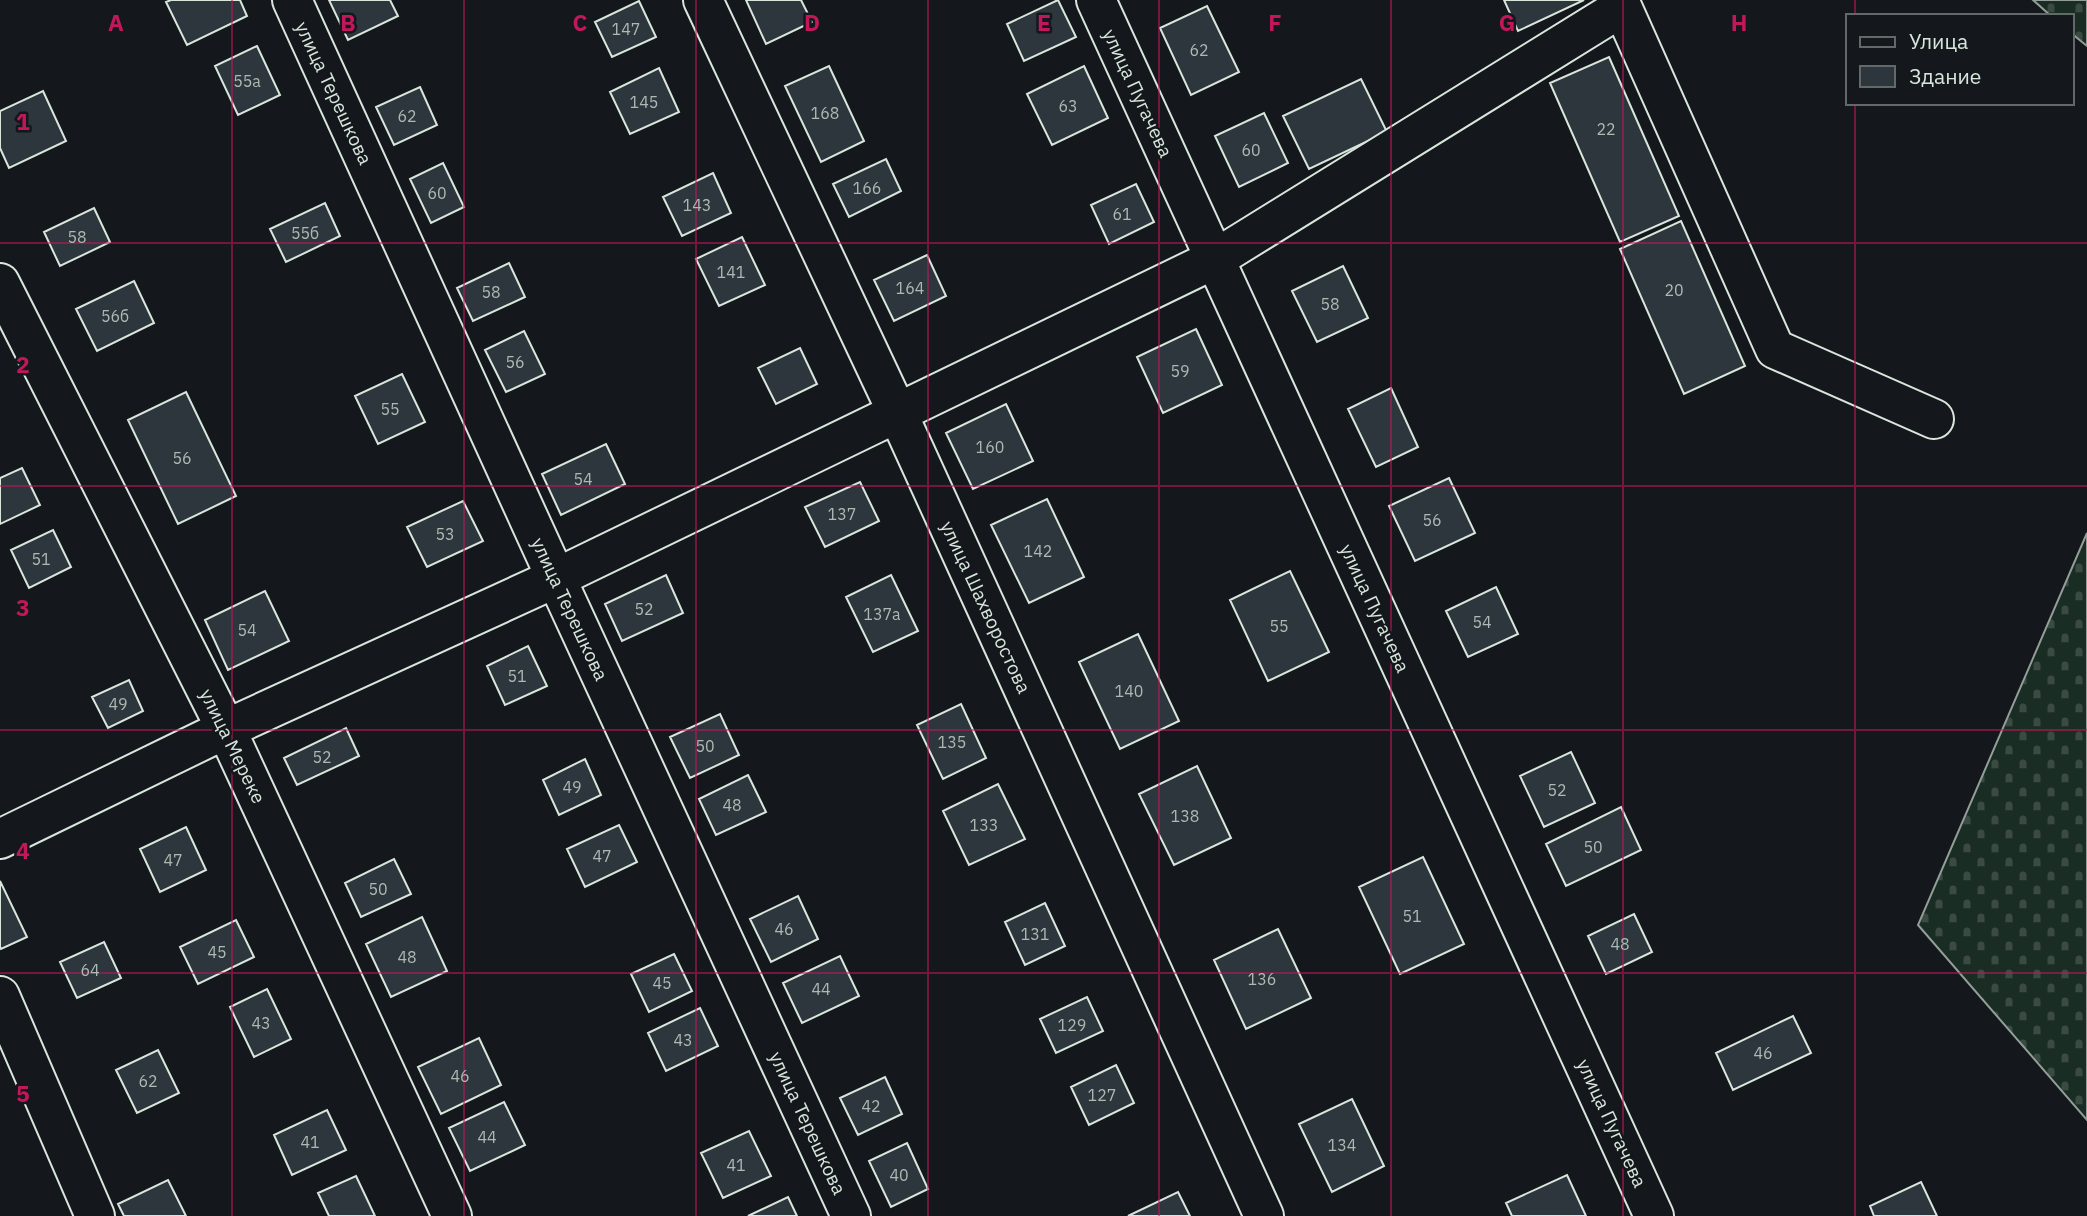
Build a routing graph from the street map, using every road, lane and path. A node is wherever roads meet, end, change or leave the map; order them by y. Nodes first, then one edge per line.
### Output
1 (292, 0) edge
2 (703, 0) edge
3 (1096, 0) edge
4 (1620, 3) edge
5 (1215, 259) junction
6 (0, 283) edge
7 (897, 412) junction
8 (1934, 419) dead end
9 (556, 578) junction
10 (226, 729) junction
11 (0, 839) edge
12 (0, 996) edge
13 (95, 1216) edge
14 (452, 1216) edge
15 (851, 1216) edge
16 (1264, 1216) edge
17 (1654, 1216) edge

1 - 9 street, улица Терешкова
2 - 7 street, улица Шахворостова
3 - 5 street, улица Пугачева
4 - 5 street
4 - 8 street
5 - 7 street
5 - 17 street, улица Пугачева
6 - 10 street, улица Мереке
7 - 9 street
7 - 16 street, улица Шахворостова
9 - 10 street
9 - 15 street, улица Терешкова
10 - 11 street
10 - 14 street, улица Мереке
12 - 13 street

